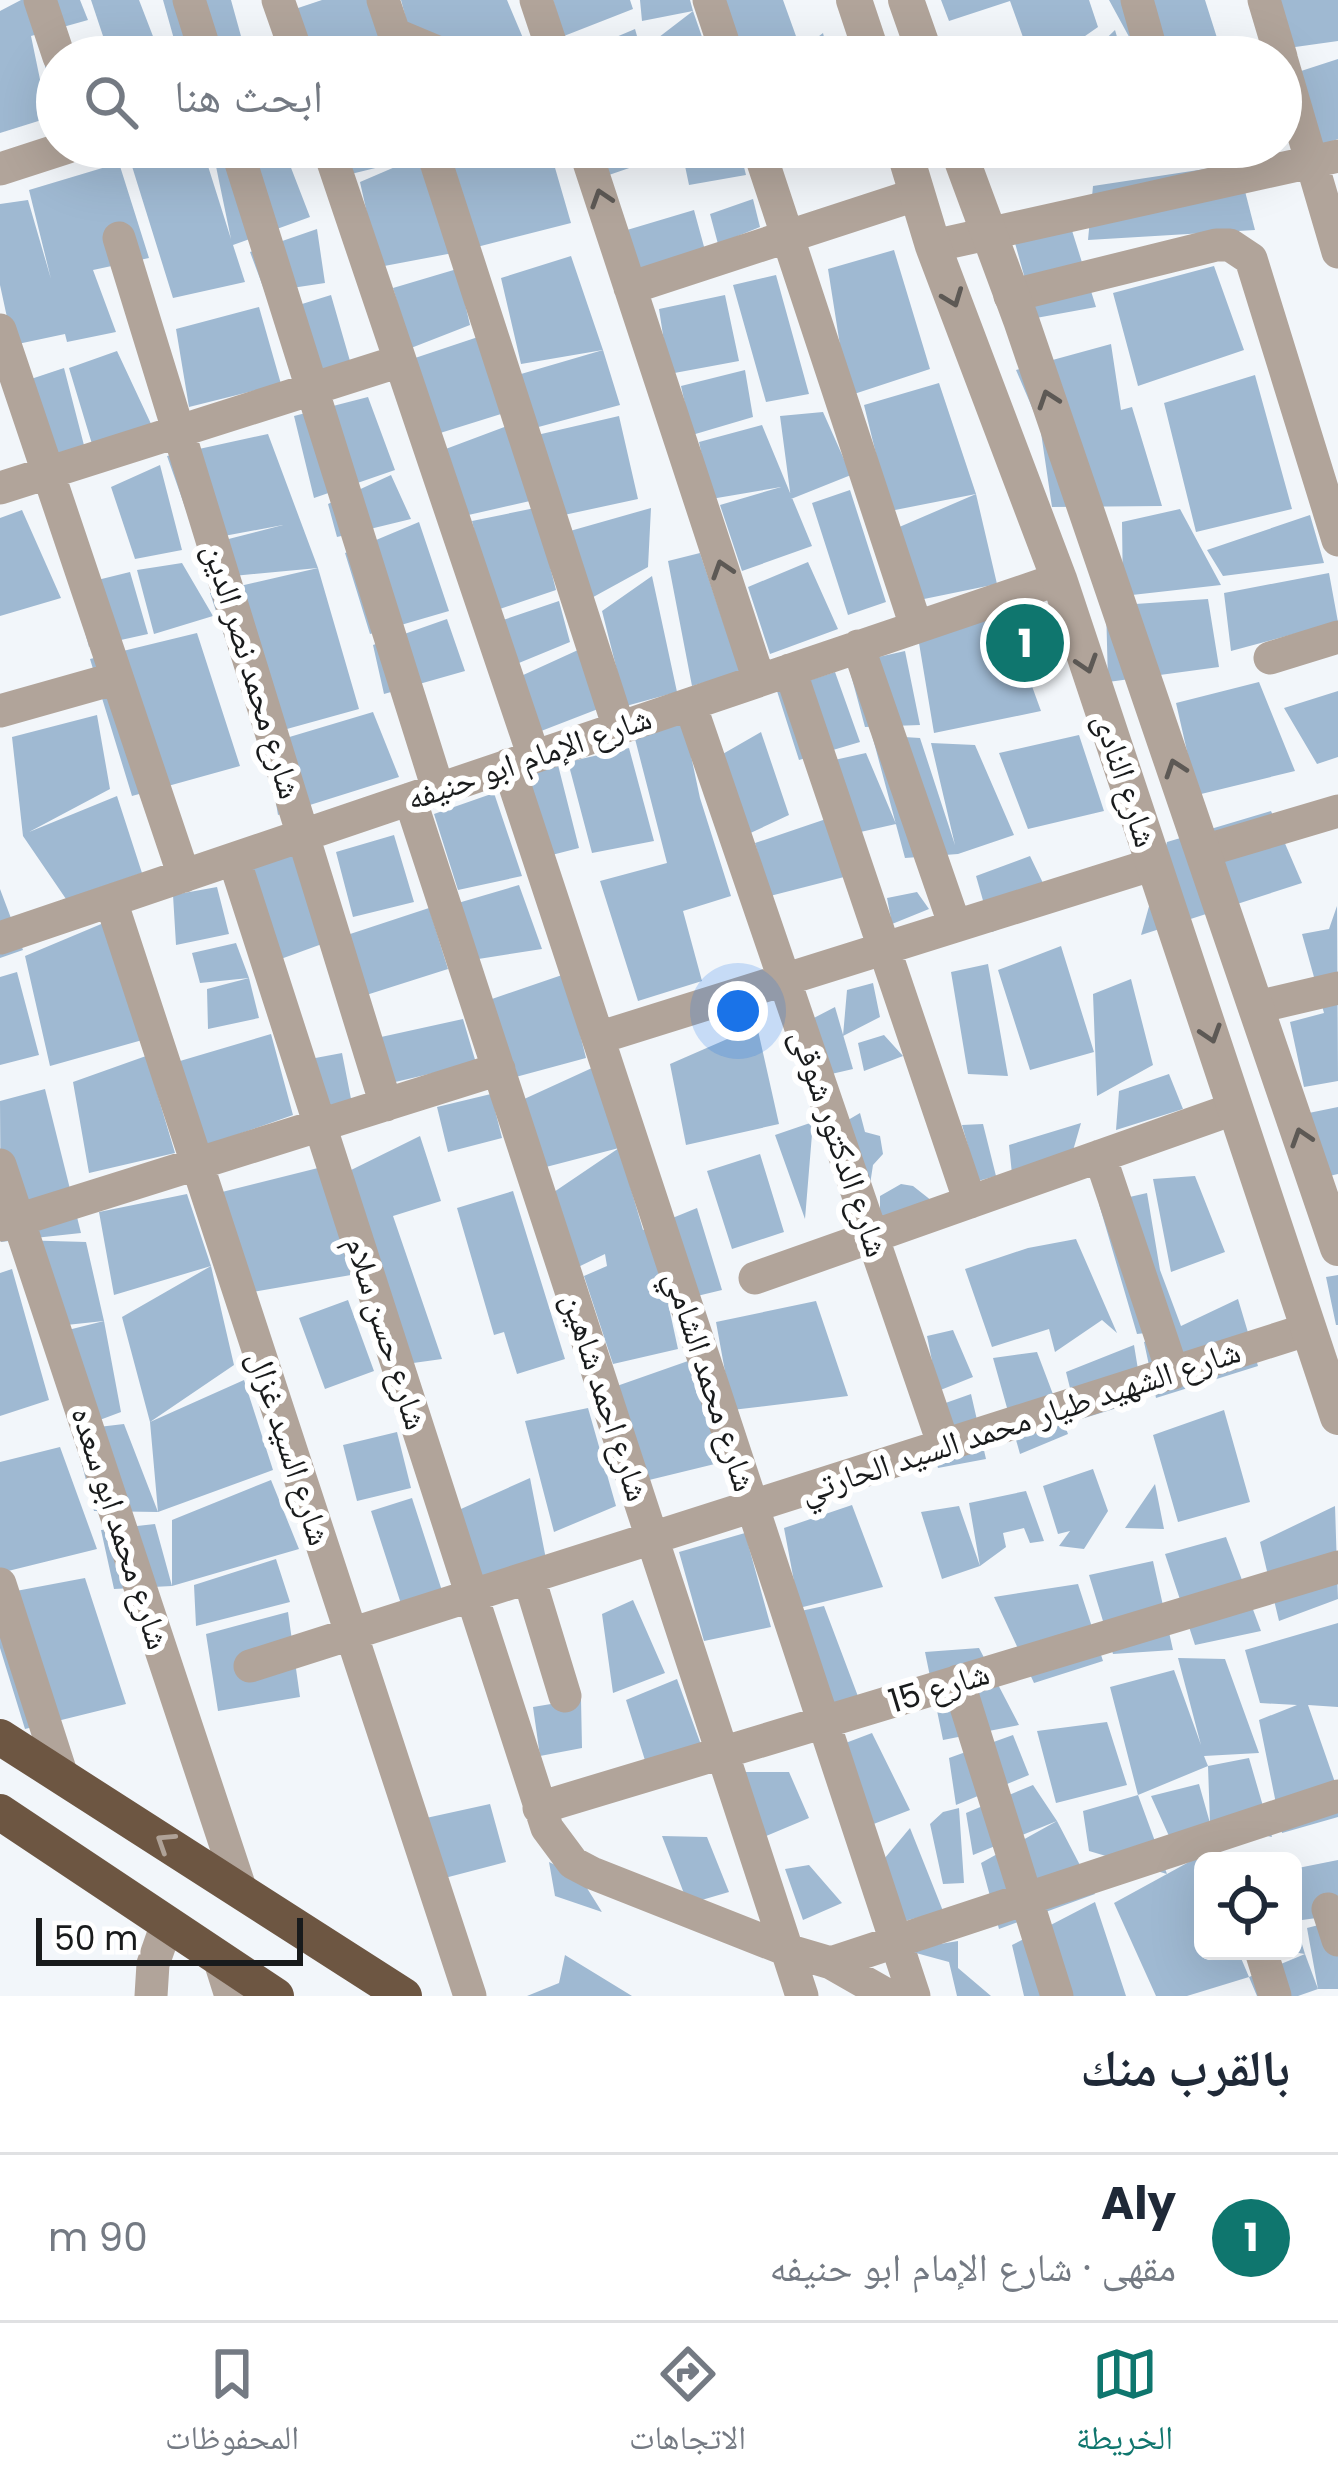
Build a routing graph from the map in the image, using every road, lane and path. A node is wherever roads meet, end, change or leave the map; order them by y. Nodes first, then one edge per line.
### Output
1 (40, 0) edge
2 (189, 0) edge
3 (278, 0) edge
4 (383, 0) edge
5 (536, 0) edge
6 (710, 0) edge
7 (854, 0) edge
8 (906, 0) edge
9 (1137, 0) edge
10 (1264, 0) edge
11 (52, 36) edge
12 (200, 36) edge
13 (291, 36) edge
14 (395, 36) edge
15 (548, 36) edge
16 (721, 36) edge
17 (866, 36) edge
18 (919, 36) edge
19 (1147, 36) edge
20 (1275, 36) edge
21 (1302, 105) edge
22 (36, 158) edge
23 (1325, 158) edge
24 (243, 168) edge
25 (335, 168) edge
26 (438, 168) edge
27 (591, 168) edge
28 (765, 168) edge
29 (910, 168) edge
30 (964, 168) edge
31 (1280, 168) edge
32 (0, 170) edge
33 (919, 194) junction
34 (987, 233) junction
35 (788, 237) junction
36 (119, 238) dead end
37 (933, 246) junction
38 (1338, 252) edge
39 (630, 288) junction
40 (1010, 296) junction
41 (0, 330) edge
42 (400, 361) junction
43 (312, 389) junction
44 (179, 431) junction
45 (48, 473) junction
46 (0, 488) edge
47 (1338, 540) edge
48 (1059, 579) junction
49 (916, 626) junction
50 (1338, 637) edge
51 (858, 646) junction
52 (1270, 658) dead end
53 (774, 675) junction
54 (117, 678) junction
55 (690, 704) junction
56 (0, 711) edge
57 (619, 728) junction
58 (521, 761) junction
59 (424, 794) junction
60 (1338, 812) edge
61 (303, 835) junction
62 (1204, 850) junction
63 (234, 859) junction
64 (1154, 864) junction
65 (184, 876) junction
66 (111, 901) junction
67 (955, 926) junction
68 (0, 938) edge
69 (884, 949) junction
70 (784, 980) junction
71 (1338, 988) edge
72 (1257, 1007) junction
73 (598, 1038) junction
74 (499, 1069) junction
75 (386, 1105) junction
76 (1236, 1108) junction
77 (320, 1125) junction
78 (1100, 1156) junction
79 (197, 1163) junction
80 (0, 1165) edge
81 (970, 1202) junction
82 (9, 1222) edge
83 (873, 1237) junction
84 (1338, 1247) edge
85 (755, 1278) dead end
86 (1321, 1341) edge
87 (1173, 1373) junction
88 (1338, 1417) edge
89 (944, 1446) junction
90 (752, 1506) junction
91 (652, 1538) junction
92 (1338, 1567) edge
93 (530, 1578) junction
94 (0, 1584) edge
95 (471, 1596) junction
96 (351, 1634) junction
97 (250, 1666) dead end
98 (958, 1682) junction
99 (565, 1696) dead end
100 (824, 1722) junction
101 (0, 1737) edge
102 (722, 1753) junction
103 (62, 1776) junction
104 (1338, 1796) edge
105 (539, 1808) junction
106 (0, 1812) edge
107 (1229, 1847) edge
108 (241, 1891) junction
109 (1027, 1898) junction
110 (166, 1924) junction
111 (896, 1942) junction
112 (787, 1951) junction
113 (219, 1958) junction
114 (1264, 1960) edge
115 (831, 1963) junction
116 (151, 1996) edge
117 (231, 1996) edge
118 (276, 1996) edge
119 (404, 1996) edge
120 (470, 1996) edge
121 (802, 1996) edge
122 (889, 1996) edge
123 (914, 1996) edge
124 (1058, 1996) edge
125 (1275, 1996) edge

1 - 11 street
2 - 12 street
3 - 13 street
4 - 14 street
5 - 15 street
6 - 16 street
7 - 17 street
8 - 18 street
9 - 19 street
10 - 20 street
21 - 23 street
22 - 32 street
23 - 38 street
24 - 43 street, شارع احمد شاهين
25 - 42 street, شارع محمد الشامي
26 - 57 street
39 -> 27 street
28 - 35 street
29 - 33 street, شارع النادى
30 - 34 street, شارع النادى
31 - 34 street
33 - 35 street
33 - 37 street, شارع النادى
34 - 37 street
34 - 40 street, شارع النادى
35 - 39 street
35 - 49 street
36 - 44 street, شارع محمد نصر الدين
37 -> 48 street, شارع النادى
53 -> 39 street
40 - 47 street
62 -> 40 street, شارع النادى
41 - 45 street
42 - 43 street
42 - 58 street, شارع محمد الشامي
43 - 44 street
43 - 59 street, شارع احمد شاهين
44 - 45 street
44 - 61 street, شارع محمد نصر الدين
45 - 46 street
45 - 54 street
48 - 49 street, شارع الإمام ابو حنيفه
48 -> 64 street, شارع النادى
49 - 51 street, شارع الإمام ابو حنيفه
50 - 52 street
51 - 53 street, شارع الإمام ابو حنيفه
51 - 67 street
53 - 55 street, شارع الإمام ابو حنيفه
53 - 69 street
54 - 56 street
54 - 65 street
55 - 57 street, شارع الإمام ابو حنيفه
55 - 70 street, شارع الدكتور شوقى
57 - 58 street, شارع الإمام ابو حنيفه
58 - 59 street, شارع الإمام ابو حنيفه
58 - 73 street, شارع محمد الشامي
59 - 61 street, شارع الإمام ابو حنيفه
59 - 74 street, شارع احمد شاهين
60 - 62 street
61 - 63 street, شارع الإمام ابو حنيفه
61 - 75 street, شارع محمد نصر الدين
62 - 72 street, شارع النادى
63 - 65 street, شارع الإمام ابو حنيفه
63 - 77 street, شارع حسن سلام
64 - 67 street
64 -> 76 street, شارع النادى
65 - 66 street, شارع الإمام ابو حنيفه
66 - 68 street, شارع الإمام ابو حنيفه
66 - 79 street, شارع السيد غزال
67 - 69 street
69 - 70 street
69 - 81 street
70 - 73 street
70 - 83 street, شارع الدكتور شوقى
71 - 72 street
84 -> 72 street, شارع النادى
73 - 90 street, شارع محمد الشامي
74 - 75 street
74 - 91 street, شارع احمد شاهين
75 - 77 street
76 - 78 street
76 - 86 street, شارع النادى
77 - 79 street
77 - 95 street, شارع حسن سلام
78 - 81 street
78 - 87 street
79 - 82 street
79 - 96 street, شارع السيد غزال
80 - 82 street, شارع محمد ابو سعده
81 - 83 street
82 - 108 street, شارع محمد ابو سعده
83 - 85 street
83 - 89 street, شارع الدكتور شوقى
86 - 87 street, شارع الشهيد طيار محمد السيد الحارتي
86 - 88 street, شارع النادى
87 - 89 street, شارع الشهيد طيار محمد السيد الحارتي
89 - 90 street, شارع الشهيد طيار محمد السيد الحارتي
90 - 91 street, شارع الشهيد طيار محمد السيد الحارتي
90 - 100 street, شارع محمد الشامي
91 - 93 street, شارع الشهيد طيار محمد السيد الحارتي
91 - 102 street, شارع احمد شاهين
92 - 98 street, شارع 15
93 - 95 street, شارع الشهيد طيار محمد السيد الحارتي
93 - 99 street
94 - 103 street
95 - 96 street, شارع الشهيد طيار محمد السيد الحارتي
95 - 105 street, شارع حسن سلام
96 - 97 street, شارع الشهيد طيار محمد السيد الحارتي
96 - 120 street, شارع السيد غزال
98 - 100 street, شارع 15
98 - 109 street
100 - 102 street, شارع 15
100 - 111 street, شارع محمد الشامي
101 - 103 highway
102 - 105 street, شارع 15
102 - 112 street, شارع احمد شاهين
108 -> 103 highway
104 - 107 street
105 - 112 street, شارع حسن سلام
106 - 110 highway
107 - 109 street
108 - 119 highway
109 - 111 street
109 - 124 street
110 - 113 highway
110 - 116 street
111 - 115 street
111 - 123 street, شارع محمد الشامي
112 - 115 street, شارع حسن سلام
112 - 121 street, شارع احمد شاهين
113 - 117 street
113 - 118 highway
114 - 125 street
115 - 122 street, شارع حسن سلام

